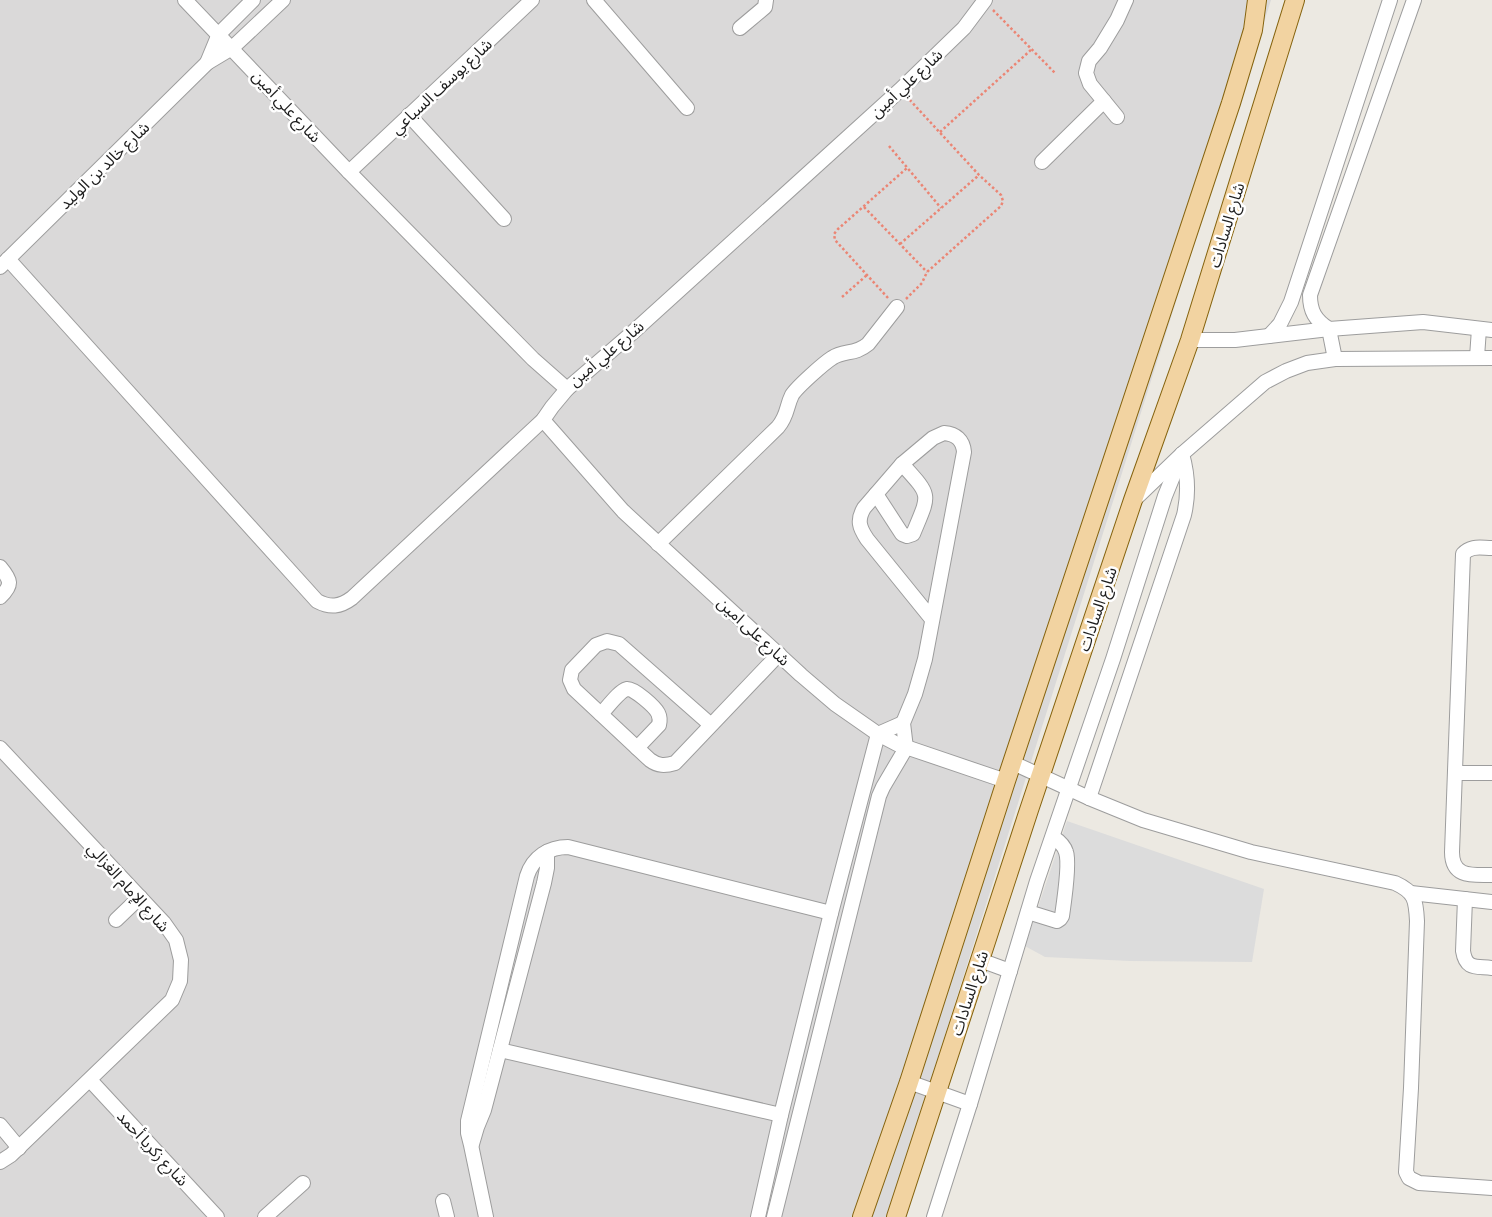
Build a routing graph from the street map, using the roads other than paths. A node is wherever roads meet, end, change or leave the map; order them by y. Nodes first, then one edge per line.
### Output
1 (185, 0) edge
2 (254, 0) edge
3 (283, 0) edge
4 (532, 0) edge
5 (594, 0) edge
6 (766, 0) edge
7 (1126, 0) edge
8 (1257, 0) edge
9 (1295, 0) edge
10 (1390, 0) edge
11 (1414, 0) edge
12 (985, 1) edge
13 (740, 28) dead end
14 (219, 34) junction
15 (232, 48) junction
16 (207, 63) junction
17 (1364, 78) junction
18 (1383, 87) junction
19 (1104, 102) junction
20 (687, 108) dead end
21 (409, 115) junction
22 (1117, 117) dead end
23 (1042, 162) dead end
24 (349, 172) junction
25 (504, 219) dead end
26 (4, 263) edge
27 (897, 307) road end
28 (1329, 329) junction
29 (1486, 330) edge
30 (1269, 336) junction
31 (1190, 340) junction
32 (1478, 357) junction
33 (1492, 358) edge
34 (1335, 359) junction
35 (567, 389) junction
36 (544, 420) junction
37 (1182, 454) junction
38 (902, 464) junction
39 (876, 494) junction
40 (1134, 500) junction
41 (658, 544) junction
42 (1492, 548) edge
43 (0, 567) edge
44 (0, 597) edge
45 (931, 618) junction
46 (779, 654) junction
47 (601, 714) junction
48 (903, 723) junction
49 (711, 724) junction
50 (878, 734) junction
51 (0, 748) edge
52 (637, 748) junction
53 (906, 748) junction
54 (1013, 762) junction
55 (1455, 772) junction
56 (1492, 773) edge
57 (1040, 775) junction
58 (1006, 781) junction
59 (1069, 790) junction
60 (1089, 798) junction
61 (996, 814) junction
62 (1024, 824) junction
63 (1053, 837) junction
64 (547, 852) junction
65 (1492, 875) edge
66 (1411, 893) junction
67 (140, 897) junction
68 (1465, 899) junction
69 (1492, 902) edge
70 (1028, 912) junction
71 (831, 913) junction
72 (116, 920) dead end
73 (980, 960) junction
74 (1492, 968) edge
75 (1010, 971) junction
76 (812, 995) junction
77 (828, 1000) junction
78 (500, 1050) junction
79 (90, 1080) junction
80 (909, 1082) junction
81 (937, 1091) junction
82 (970, 1104) junction
83 (781, 1115) junction
84 (0, 1125) edge
85 (471, 1145) junction
86 (19, 1148) junction
87 (0, 1162) edge
88 (304, 1183) dead end
89 (1492, 1188) edge
90 (443, 1201) dead end
91 (759, 1212) edge
92 (774, 1214) edge
93 (217, 1217) edge
94 (265, 1217) edge
95 (448, 1217) edge
96 (486, 1217) edge
97 (862, 1217) edge
98 (896, 1217) edge
99 (934, 1217) edge

1 - 14 street, شارع علي أمين
2 - 14 street
3 - 15 street
4 - 21 street, شارع يوسف السباعي
5 - 20 street
6 - 13 street
7 - 19 street
8 - 54 main road, شارع السادات
9 - 31 main road, شارع السادات
10 - 17 street
11 - 18 street
12 - 35 street, شارع علي أمين
14 - 15 street, شارع علي أمين
14 - 16 street
15 - 16 street
15 - 24 street, شارع علي أمين
16 - 26 street, شارع خالد بن الوليد
17 - 18 street
17 - 30 street
18 - 28 street
19 - 22 street
19 - 23 street
21 - 24 street, شارع يوسف السباعي
21 - 25 street
24 - 35 street, شارع علي أمين
26 - 36 street
27 - 41 street
28 - 29 street
28 - 30 street
28 - 34 street
29 - 32 street
30 - 31 street
31 - 40 main road, شارع السادات
32 - 33 street
32 - 34 street
34 - 37 street
35 - 36 street
36 - 41 street, شارع على امين
37 - 40 street
37 - 59 street
37 - 60 street
38 - 39 street
38 - 39 street
38 - 45 street
39 - 45 street
40 - 57 main road, شارع السادات
41 - 46 street, شارع على امين
42 - 55 street
43 - 44 street
45 - 48 street
46 - 49 street
46 - 50 street, شارع على امين
47 - 49 street
47 - 52 street
47 - 52 street
48 - 50 street
48 - 53 street
49 - 52 street
50 - 53 street, شارع على امين
50 - 71 street
51 - 67 street, شارع الإمام الغزالي
53 - 58 street, شارع على امين
53 - 77 street
54 - 57 street
54 - 58 main road, شارع السادات
55 - 56 street
55 - 65 street
57 - 59 street
57 - 62 main road, شارع السادات
58 - 61 main road, شارع السادات
59 - 60 street
59 - 63 street
60 - 66 street
61 - 62 main road
61 - 80 main road, شارع السادات
62 - 73 main road, شارع السادات
63 - 70 street
63 - 70 street
64 - 71 street
64 - 78 street
64 - 85 street
66 - 68 street
66 - 89 street
67 - 72 street
67 - 79 street, شارع الإمام الغزالي
68 - 69 street
68 - 74 street
70 - 75 street
71 - 76 street
73 - 75 street
73 - 81 main road, شارع السادات
75 - 82 street
76 - 77 street
76 - 83 street
77 - 92 street
78 - 83 street
78 - 85 street
79 - 86 street, شارع الإمام الغزالي
79 - 93 street, شارع زكريا أحمد
80 - 81 street
80 - 97 main road, شارع السادات
81 - 82 street
81 - 98 main road, شارع السادات
82 - 99 street
83 - 91 street
84 - 86 street
85 - 96 street
86 - 87 street, شارع الإمام الغزالي
88 - 94 street
90 - 95 street
91 - 92 street

